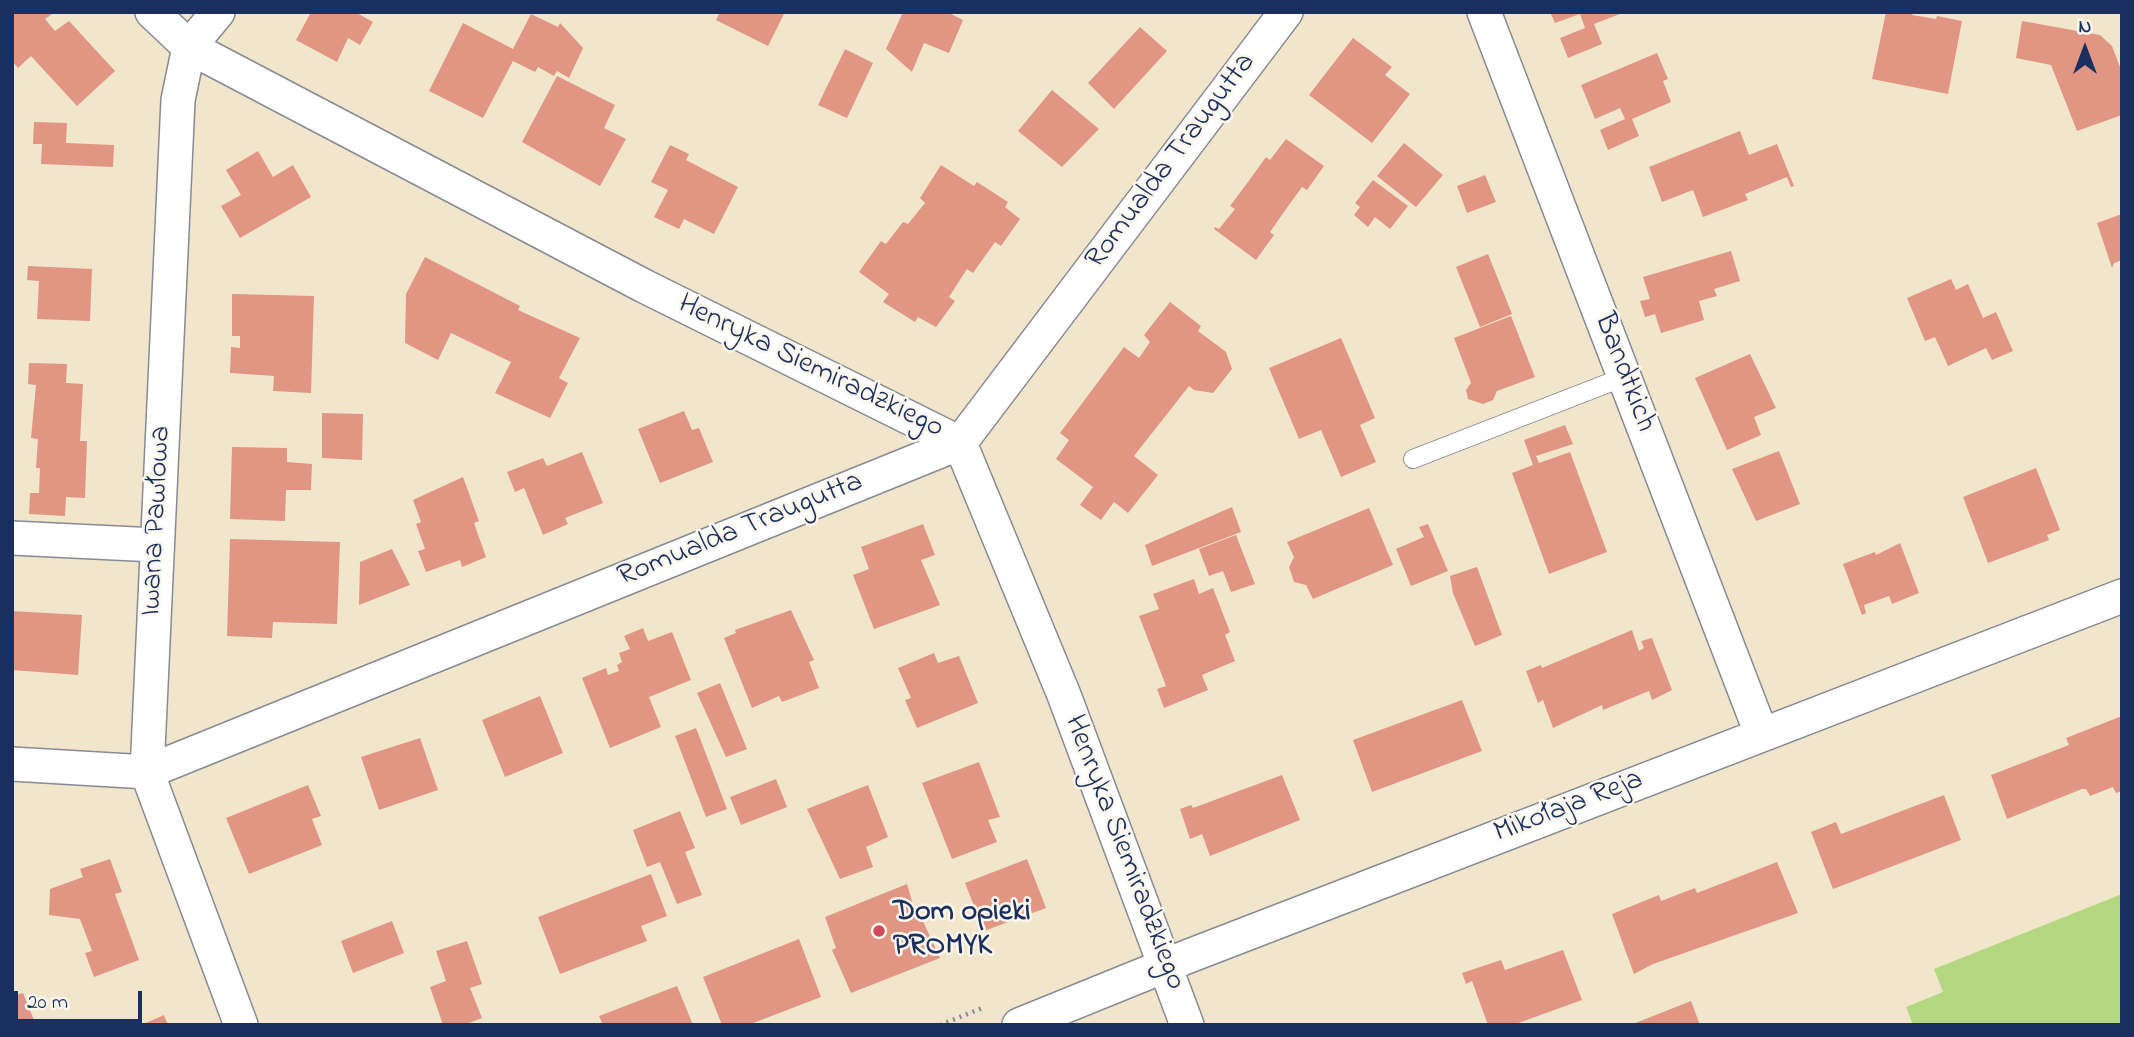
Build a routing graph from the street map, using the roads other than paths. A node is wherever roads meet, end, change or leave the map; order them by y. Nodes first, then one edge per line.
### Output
1 (152, 12) edge
2 (218, 12) edge
3 (1286, 12) edge
4 (1483, 12) edge
5 (189, 47) junction
6 (1625, 377) junction
7 (960, 443) junction
8 (1413, 459) dead end
9 (12, 538) edge
10 (156, 545) junction
11 (2122, 596) edge
12 (1761, 733) junction
13 (12, 764) edge
14 (146, 772) junction
15 (1166, 965) junction
16 (241, 1025) edge
17 (1019, 1025) edge
18 (1187, 1025) edge

1 - 5 street, Henryka Siemiradzkiego
2 - 5 street, Iwana Pawłowa
3 - 7 street, Romualda Traugutta
4 - 6 street, Bandtkich
5 - 7 street, Henryka Siemiradzkiego
5 - 10 street, Iwana Pawłowa
6 - 8 lane
6 - 12 street, Bandtkich
7 - 14 street, Romualda Traugutta
7 - 15 street, Henryka Siemiradzkiego
9 - 10 street
10 - 14 street, Iwana Pawłowa
11 - 12 street, Mikołaja Reja
12 - 15 street, Mikołaja Reja
13 - 14 street, Romualda Traugutta
14 - 16 street, Iwana Pawłowa
15 - 17 street, Mikołaja Reja
15 - 18 street, Henryka Siemiradzkiego

